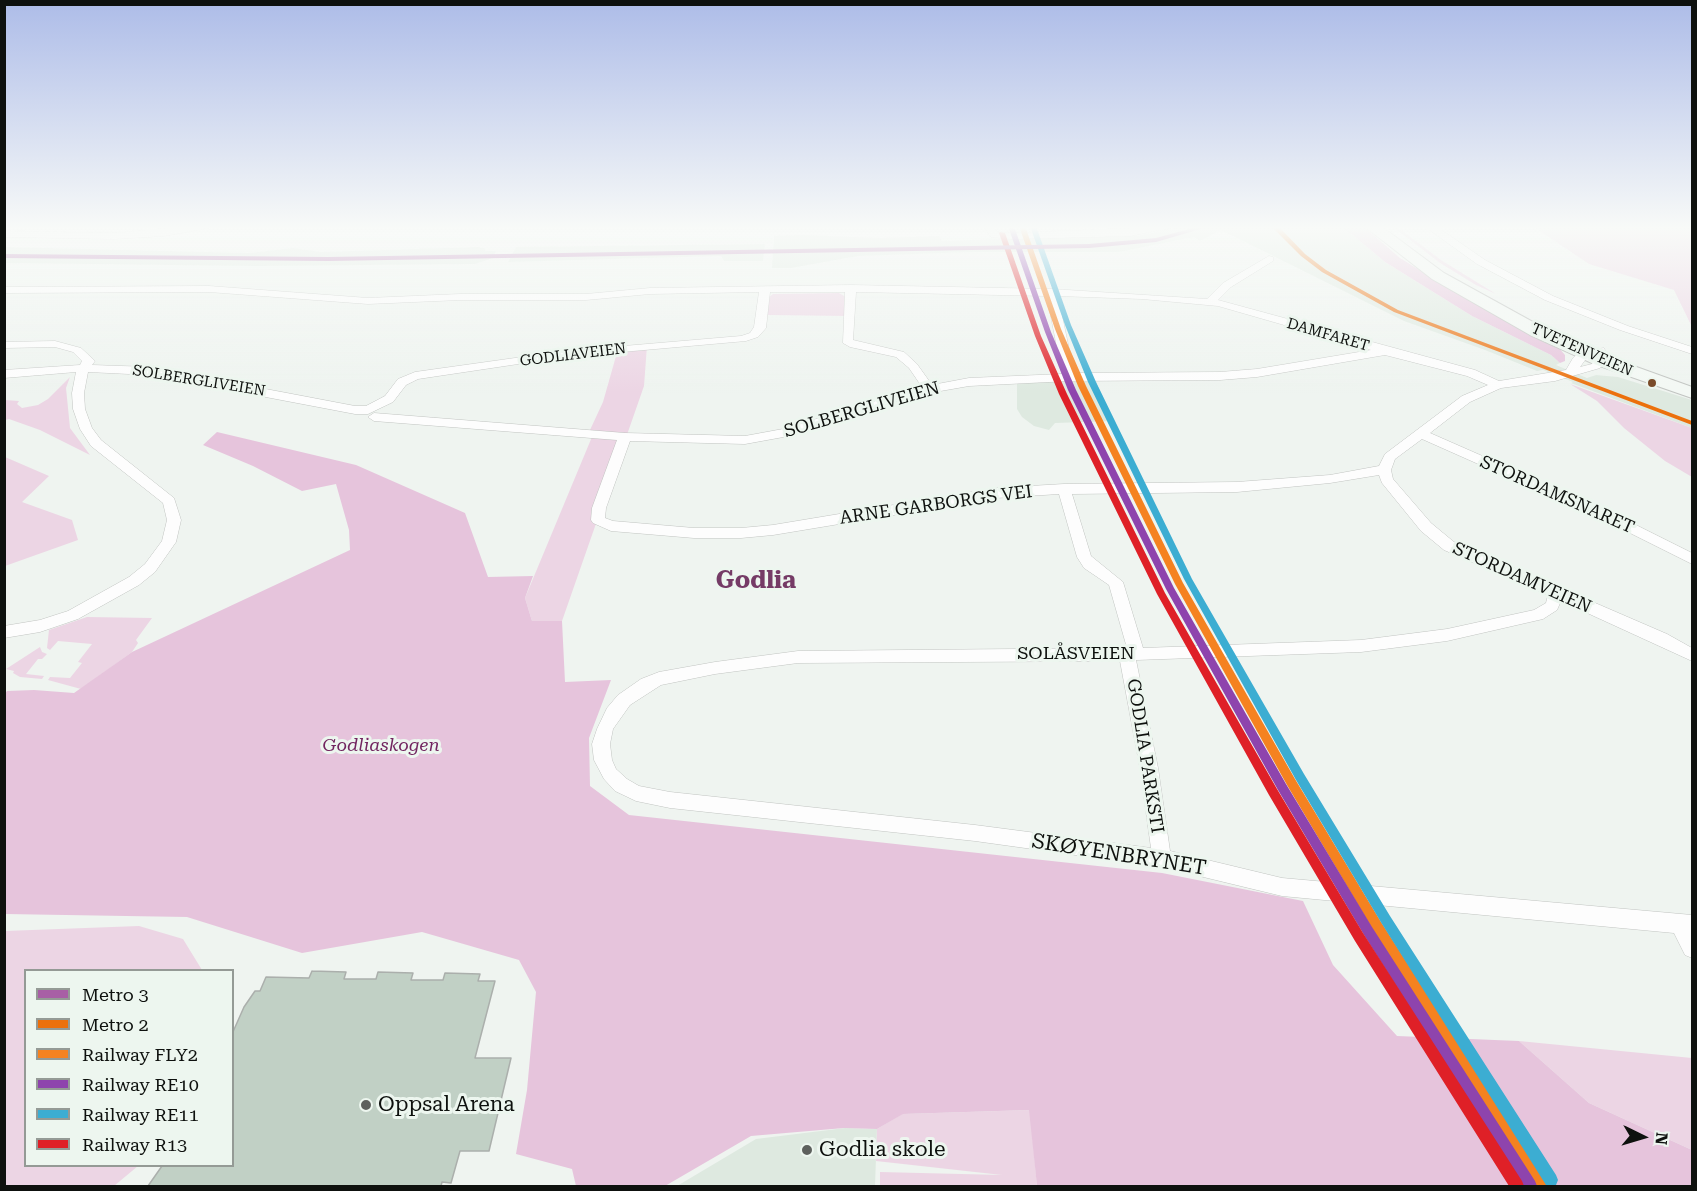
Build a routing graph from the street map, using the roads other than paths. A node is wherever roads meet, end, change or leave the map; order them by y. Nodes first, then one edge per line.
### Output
1 (1233, 282) edge
2 (1449, 282) edge
3 (1518, 282) edge
4 (851, 288) junction
5 (765, 289) junction
6 (4, 290) edge
7 (1052, 292) junction
8 (1211, 302) junction
9 (4, 345) edge
10 (1385, 351) junction
11 (1692, 351) edge
12 (1585, 362) junction
13 (83, 369) junction
14 (4, 374) edge
15 (1069, 377) junction
16 (1498, 385) junction
17 (1692, 385) edge
18 (928, 389) junction
19 (1692, 393) edge
20 (355, 410) joint
21 (374, 417) dead end
22 (1421, 434) junction
23 (626, 437) junction
24 (1384, 470) junction
25 (1064, 489) junction
26 (1692, 559) edge
27 (1556, 594) junction
28 (4, 632) edge
29 (1132, 654) junction
30 (1692, 655) edge
31 (605, 729) joint
32 (1162, 858) junction
33 (1686, 925) edge
34 (1692, 948) edge

1 - 8 street
2 - 12 main road, TVETENVEIEN
3 - 11 street
4 - 5 street, DAMFARET
4 - 7 street, DAMFARET
4 - 18 street
5 - 6 street, DAMFARET
5 - 20 street, GODLIAVEIEN
7 - 8 street, DAMFARET
7 - 15 street
8 - 10 street, DAMFARET
9 - 13 street
10 - 15 street, SOLBERGLIVEIEN
10 - 16 street, DAMFARET
12 - 16 street
12 - 17 main road, TVETENVEIEN
12 - 19 main road, TVETENVEIEN
13 - 14 street, SOLBERGLIVEIEN
13 - 20 street, SOLBERGLIVEIEN
13 - 28 street
15 - 18 street, SOLBERGLIVEIEN
16 - 22 street
18 - 23 street, SOLBERGLIVEIEN
21 - 23 street, SOLBERGLIVEIEN
22 - 24 street
22 - 26 street, STORDAMSNARET
23 - 25 street, ARNE GARBORGS VEI
24 - 25 street, ARNE GARBORGS VEI
24 - 27 street, STORDAMVEIEN
25 - 29 street, GODLIA PARKSTI
27 - 29 street, SOLÅSVEIEN
27 - 30 street, STORDAMVEIEN
29 - 31 street, SOLÅSVEIEN
29 - 32 street, GODLIA PARKSTI
31 - 32 street, SKØYENBRYNET
32 - 33 street, SKØYENBRYNET
33 - 34 street

